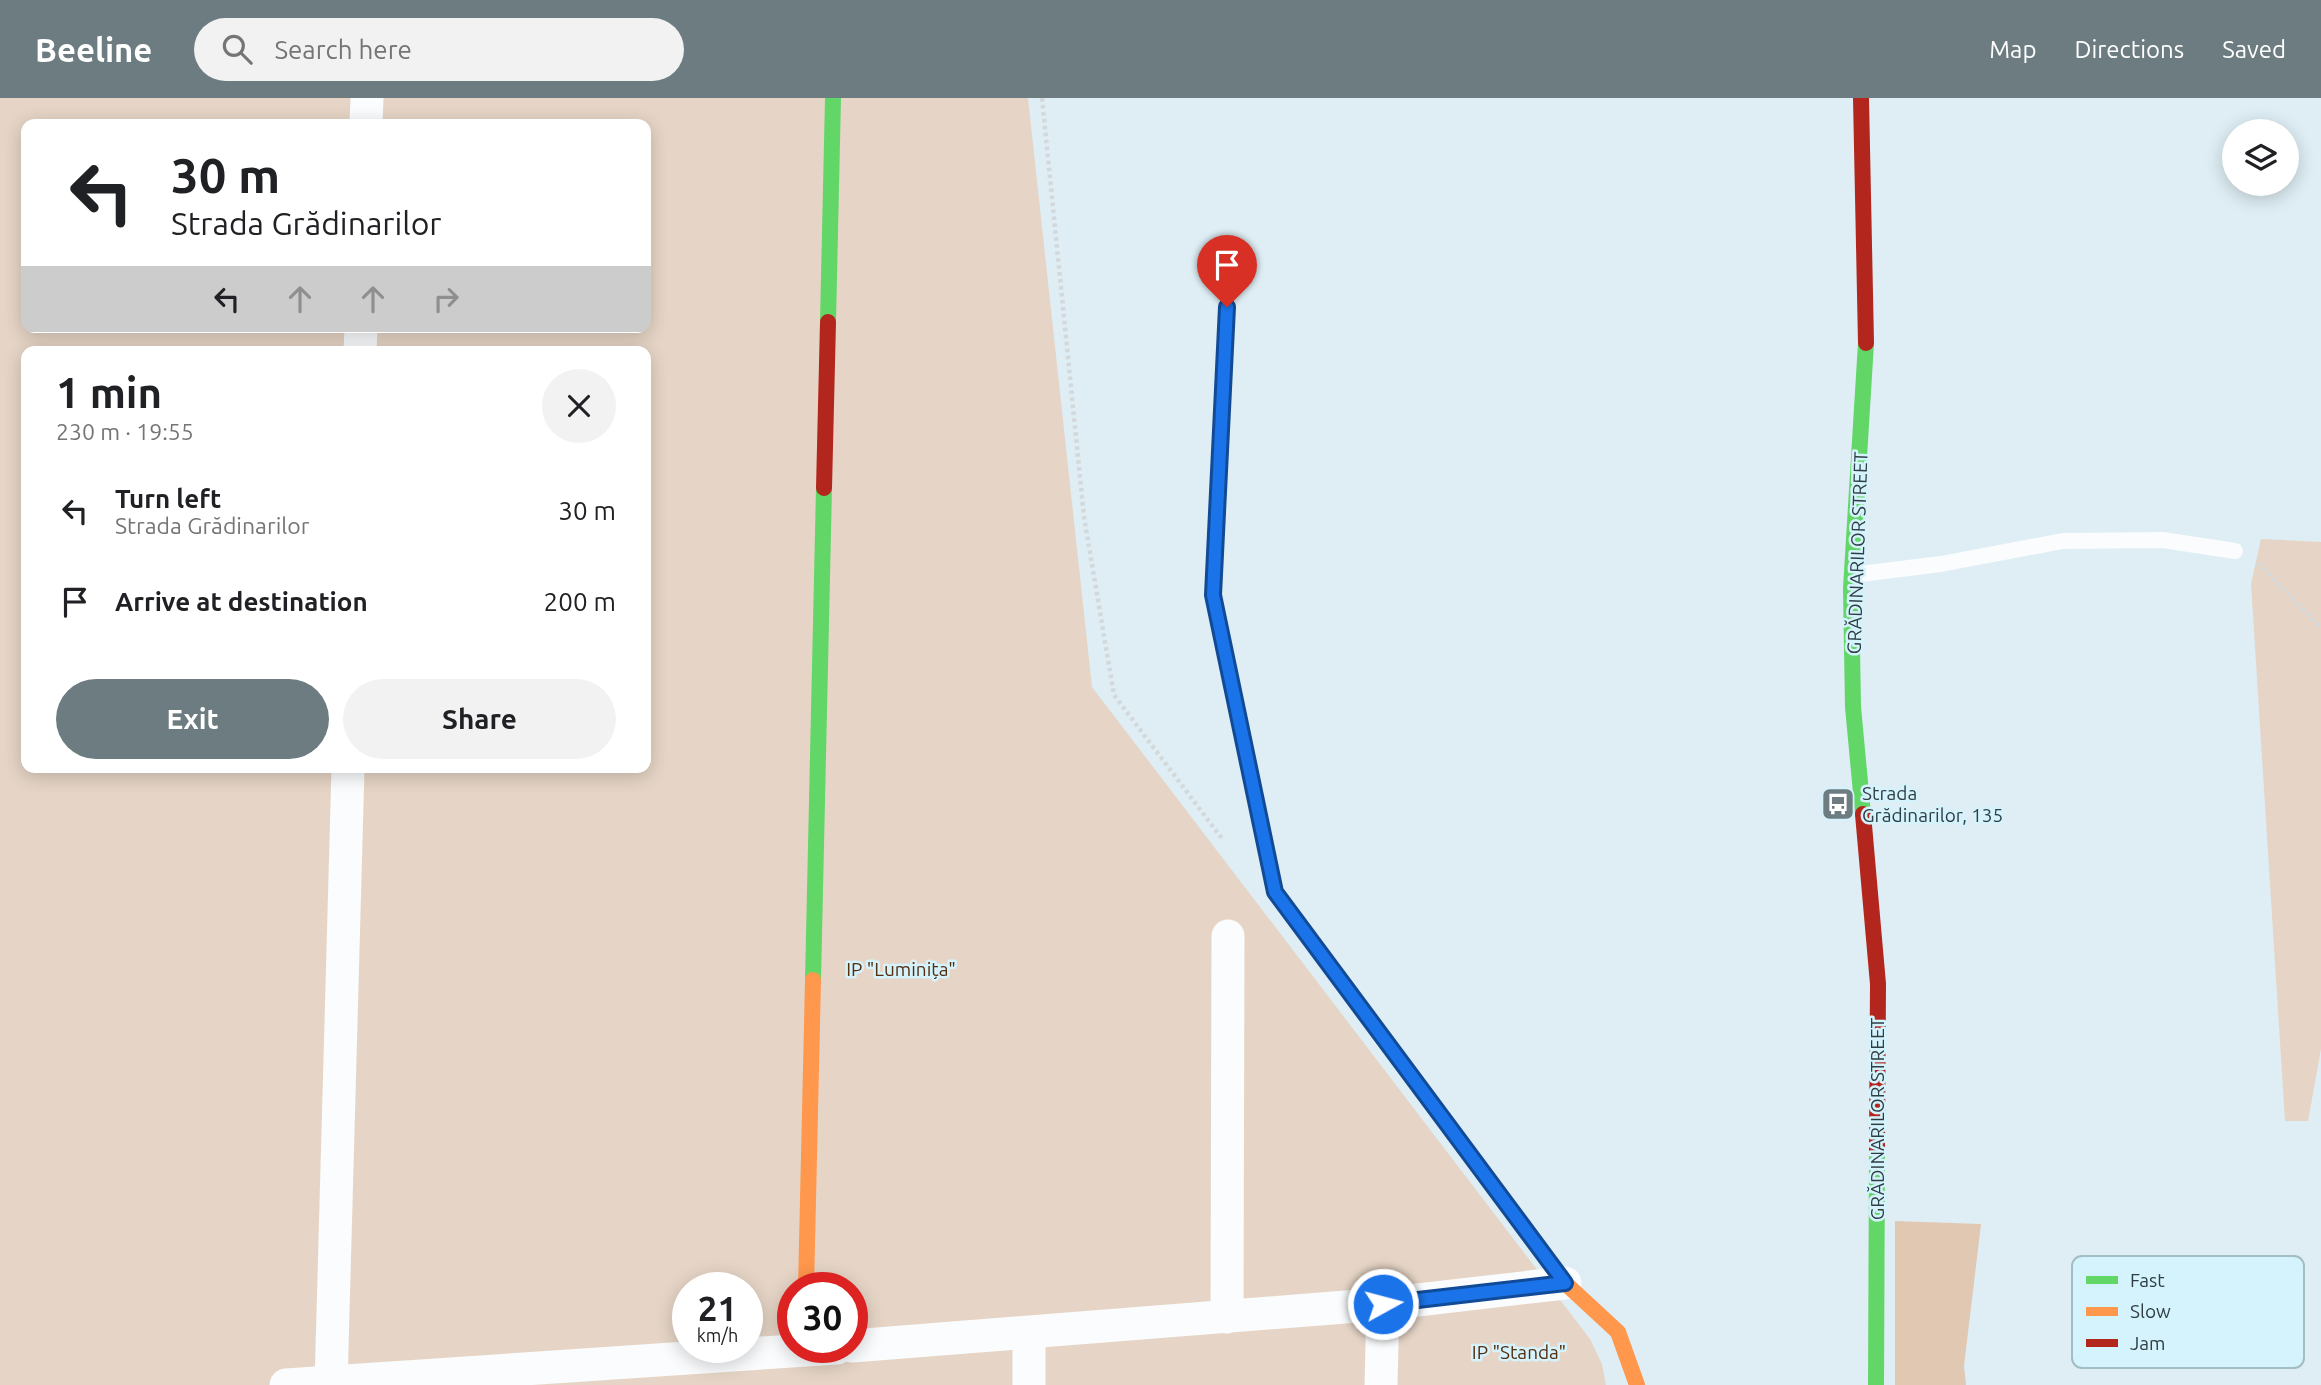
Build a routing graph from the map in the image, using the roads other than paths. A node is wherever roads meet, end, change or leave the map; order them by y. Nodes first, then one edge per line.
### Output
1 (367, 98) edge
2 (833, 98) edge
3 (1861, 98) edge
4 (366, 119) edge
5 (1227, 307) dead end
6 (2235, 551) road end
7 (1852, 575) junction
8 (348, 773) edge
9 (1228, 936) dead end
10 (806, 1272) edge
11 (1565, 1283) junction
12 (1383, 1304) junction
13 (1227, 1317) junction
14 (1029, 1332) junction
15 (868, 1345) edge
16 (777, 1355) edge
17 (683, 1371) edge
18 (331, 1383) edge
19 (286, 1385) edge
20 (1029, 1385) edge
21 (1381, 1385) edge
22 (1637, 1385) edge
23 (1876, 1385) edge

1 - 4 street
2 - 10 street
3 - 7 street, GRĂDINARILOR STREET
5 - 11 street
6 - 7 lane
7 - 23 street, GRĂDINARILOR STREET
8 - 18 street
9 - 13 street
11 - 12 street
11 - 22 street
12 - 13 street
12 - 21 street
13 - 14 street
14 - 15 street
14 - 20 street
16 - 17 street
17 - 18 street
18 - 19 street

